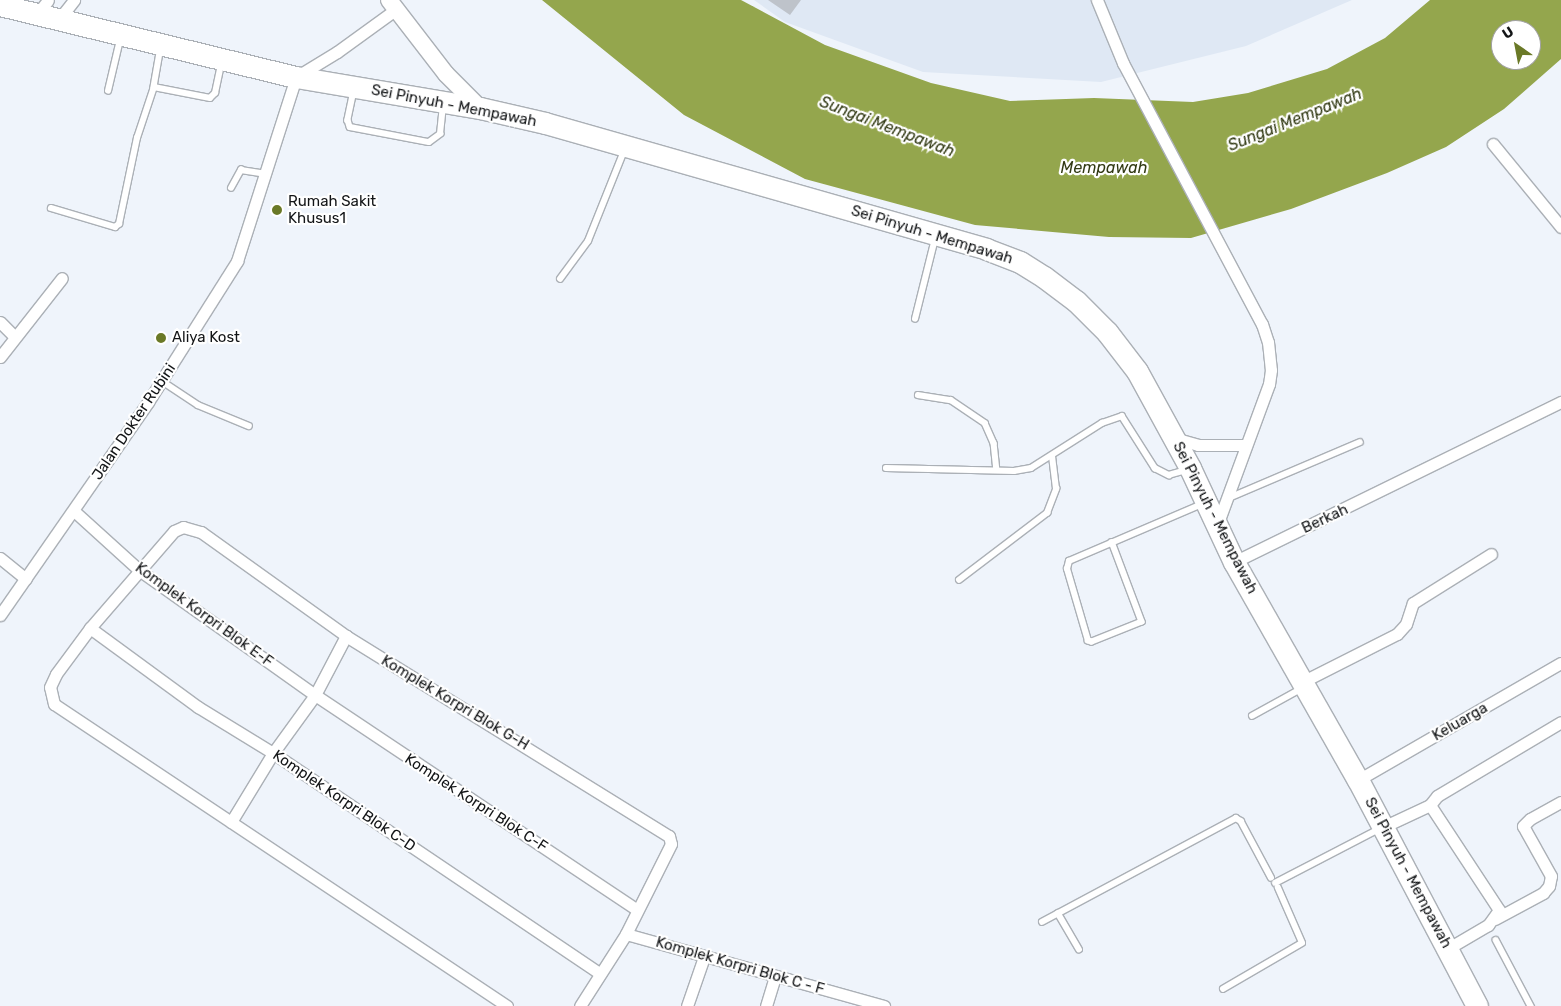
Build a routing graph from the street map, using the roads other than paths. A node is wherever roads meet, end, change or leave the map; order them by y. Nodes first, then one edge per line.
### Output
1 (74, 0) edge
2 (1097, 0) edge
3 (0, 5) edge
4 (392, 5) edge
5 (43, 6) edge
6 (60, 18) junction
7 (120, 42) junction
8 (161, 52) junction
9 (222, 59) junction
10 (296, 76) junction
11 (154, 88) junction
12 (108, 91) dead end
13 (354, 93) junction
14 (443, 108) junction
15 (480, 108) junction
16 (1493, 144) dead end
17 (626, 146) junction
18 (266, 174) junction
19 (231, 188) dead end
20 (51, 208) dead end
21 (1561, 227) edge
22 (936, 235) junction
23 (62, 278) dead end
24 (560, 279) dead end
25 (915, 319) dead end
26 (0, 322) edge
27 (16, 337) junction
28 (0, 357) edge
29 (162, 381) junction
30 (918, 395) dead end
31 (1561, 402) edge
32 (249, 426) dead end
33 (1174, 438) junction
34 (1360, 442) dead end
35 (1245, 445) junction
36 (1052, 457) junction
37 (886, 468) dead end
38 (1190, 468) junction
39 (997, 470) junction
40 (1227, 498) junction
41 (1206, 502) junction
42 (74, 511) junction
43 (1217, 526) junction
44 (1112, 542) junction
45 (1491, 554) dead end
46 (0, 558) edge
47 (1234, 562) junction
48 (139, 570) junction
49 (26, 579) junction
50 (959, 580) dead end
51 (0, 615) edge
52 (90, 628) junction
53 (346, 636) junction
54 (1561, 663) edge
55 (1304, 684) junction
56 (315, 695) junction
57 (1252, 716) dead end
58 (1561, 722) edge
59 (273, 753) junction
60 (1358, 780) junction
61 (1561, 802) edge
62 (1430, 805) junction
63 (231, 822) junction
64 (1383, 827) junction
65 (1271, 877) dead end
66 (637, 910) junction
67 (1058, 913) junction
68 (1495, 919) junction
69 (1042, 922) dead end
70 (626, 934) junction
71 (1496, 940) dead end
72 (1449, 948) junction
73 (1079, 950) dead end
74 (704, 956) junction
75 (599, 973) junction
76 (776, 976) junction
77 (1223, 989) dead end
78 (852, 1002) edge
79 (507, 1006) edge
80 (580, 1006) edge
81 (687, 1006) edge
82 (766, 1006) edge
83 (884, 1006) edge
84 (1478, 1006) edge
85 (1531, 1006) edge

1 - 6 street
2 - 35 street
3 - 5 highway, Sei Pinyuh - Mempawah
4 - 10 street
4 - 15 main road
5 - 6 highway, Sei Pinyuh - Mempawah
6 - 7 highway, Sei Pinyuh - Mempawah
7 - 8 highway, Sei Pinyuh - Mempawah
7 - 12 lane
8 - 9 highway, Sei Pinyuh - Mempawah
8 - 11 lane
9 - 10 highway, Sei Pinyuh - Mempawah
9 - 11 lane
10 - 13 highway, Sei Pinyuh - Mempawah
10 - 18 street, Jalan Dokter Rubini
11 - 20 lane
13 - 14 highway, Sei Pinyuh - Mempawah
13 - 14 lane
14 - 15 highway, Sei Pinyuh - Mempawah
15 - 17 highway, Sei Pinyuh - Mempawah
16 - 21 street
17 - 22 highway, Sei Pinyuh - Mempawah
17 - 24 lane
18 - 19 lane
18 - 29 street, Jalan Dokter Rubini
22 - 25 lane
22 - 33 highway, Sei Pinyuh - Mempawah
23 - 27 street
26 - 27 street
27 - 28 street
29 - 32 lane
29 - 42 street, Jalan Dokter Rubini
30 - 39 lane
31 - 47 street, Berkah
33 - 35 street
33 - 38 highway, Sei Pinyuh - Mempawah
34 - 40 lane
35 - 40 street
36 - 38 lane
36 - 39 lane
36 - 50 lane
37 - 39 lane
38 - 41 highway, Sei Pinyuh - Mempawah
40 - 43 street
41 - 43 highway, Sei Pinyuh - Mempawah
41 - 44 lane
42 - 48 street, Komplek Korpri Blok E-F
42 - 49 street, Jalan Dokter Rubini
43 - 47 highway, Sei Pinyuh - Mempawah
44 - 44 lane
45 - 55 street
46 - 49 street
47 - 55 highway, Sei Pinyuh - Mempawah
48 - 52 street
48 - 53 street, Komplek Korpri Blok G-H
48 - 56 street, Komplek Korpri Blok E-F
49 - 51 street, Jalan Dokter Rubini
52 - 59 street, Komplek Korpri Blok C-D
52 - 63 street
53 - 56 street
53 - 66 street, Komplek Korpri Blok G-H
54 - 60 street, Keluarga
55 - 57 lane
55 - 60 highway, Sei Pinyuh - Mempawah
56 - 59 street
56 - 66 street, Komplek Korpri Blok C-F
58 - 62 street
59 - 63 street
59 - 75 street, Komplek Korpri Blok C-D
60 - 64 highway, Sei Pinyuh - Mempawah
61 - 68 street
62 - 64 street
62 - 68 street
63 - 79 street
64 - 72 highway, Sei Pinyuh - Mempawah
64 - 77 lane
65 - 67 lane
66 - 70 street
67 - 69 lane
67 - 73 lane
68 - 72 street
70 - 74 street, Komplek Korpri Blok C - F
70 - 75 street
71 - 85 lane
72 - 84 highway, Sei Pinyuh - Mempawah
74 - 76 street, Komplek Korpri Blok C - F
74 - 81 street
75 - 80 street
76 - 78 street, Komplek Korpri Blok C - F
76 - 82 street
78 - 83 street, Komplek Korpri Blok C - F

